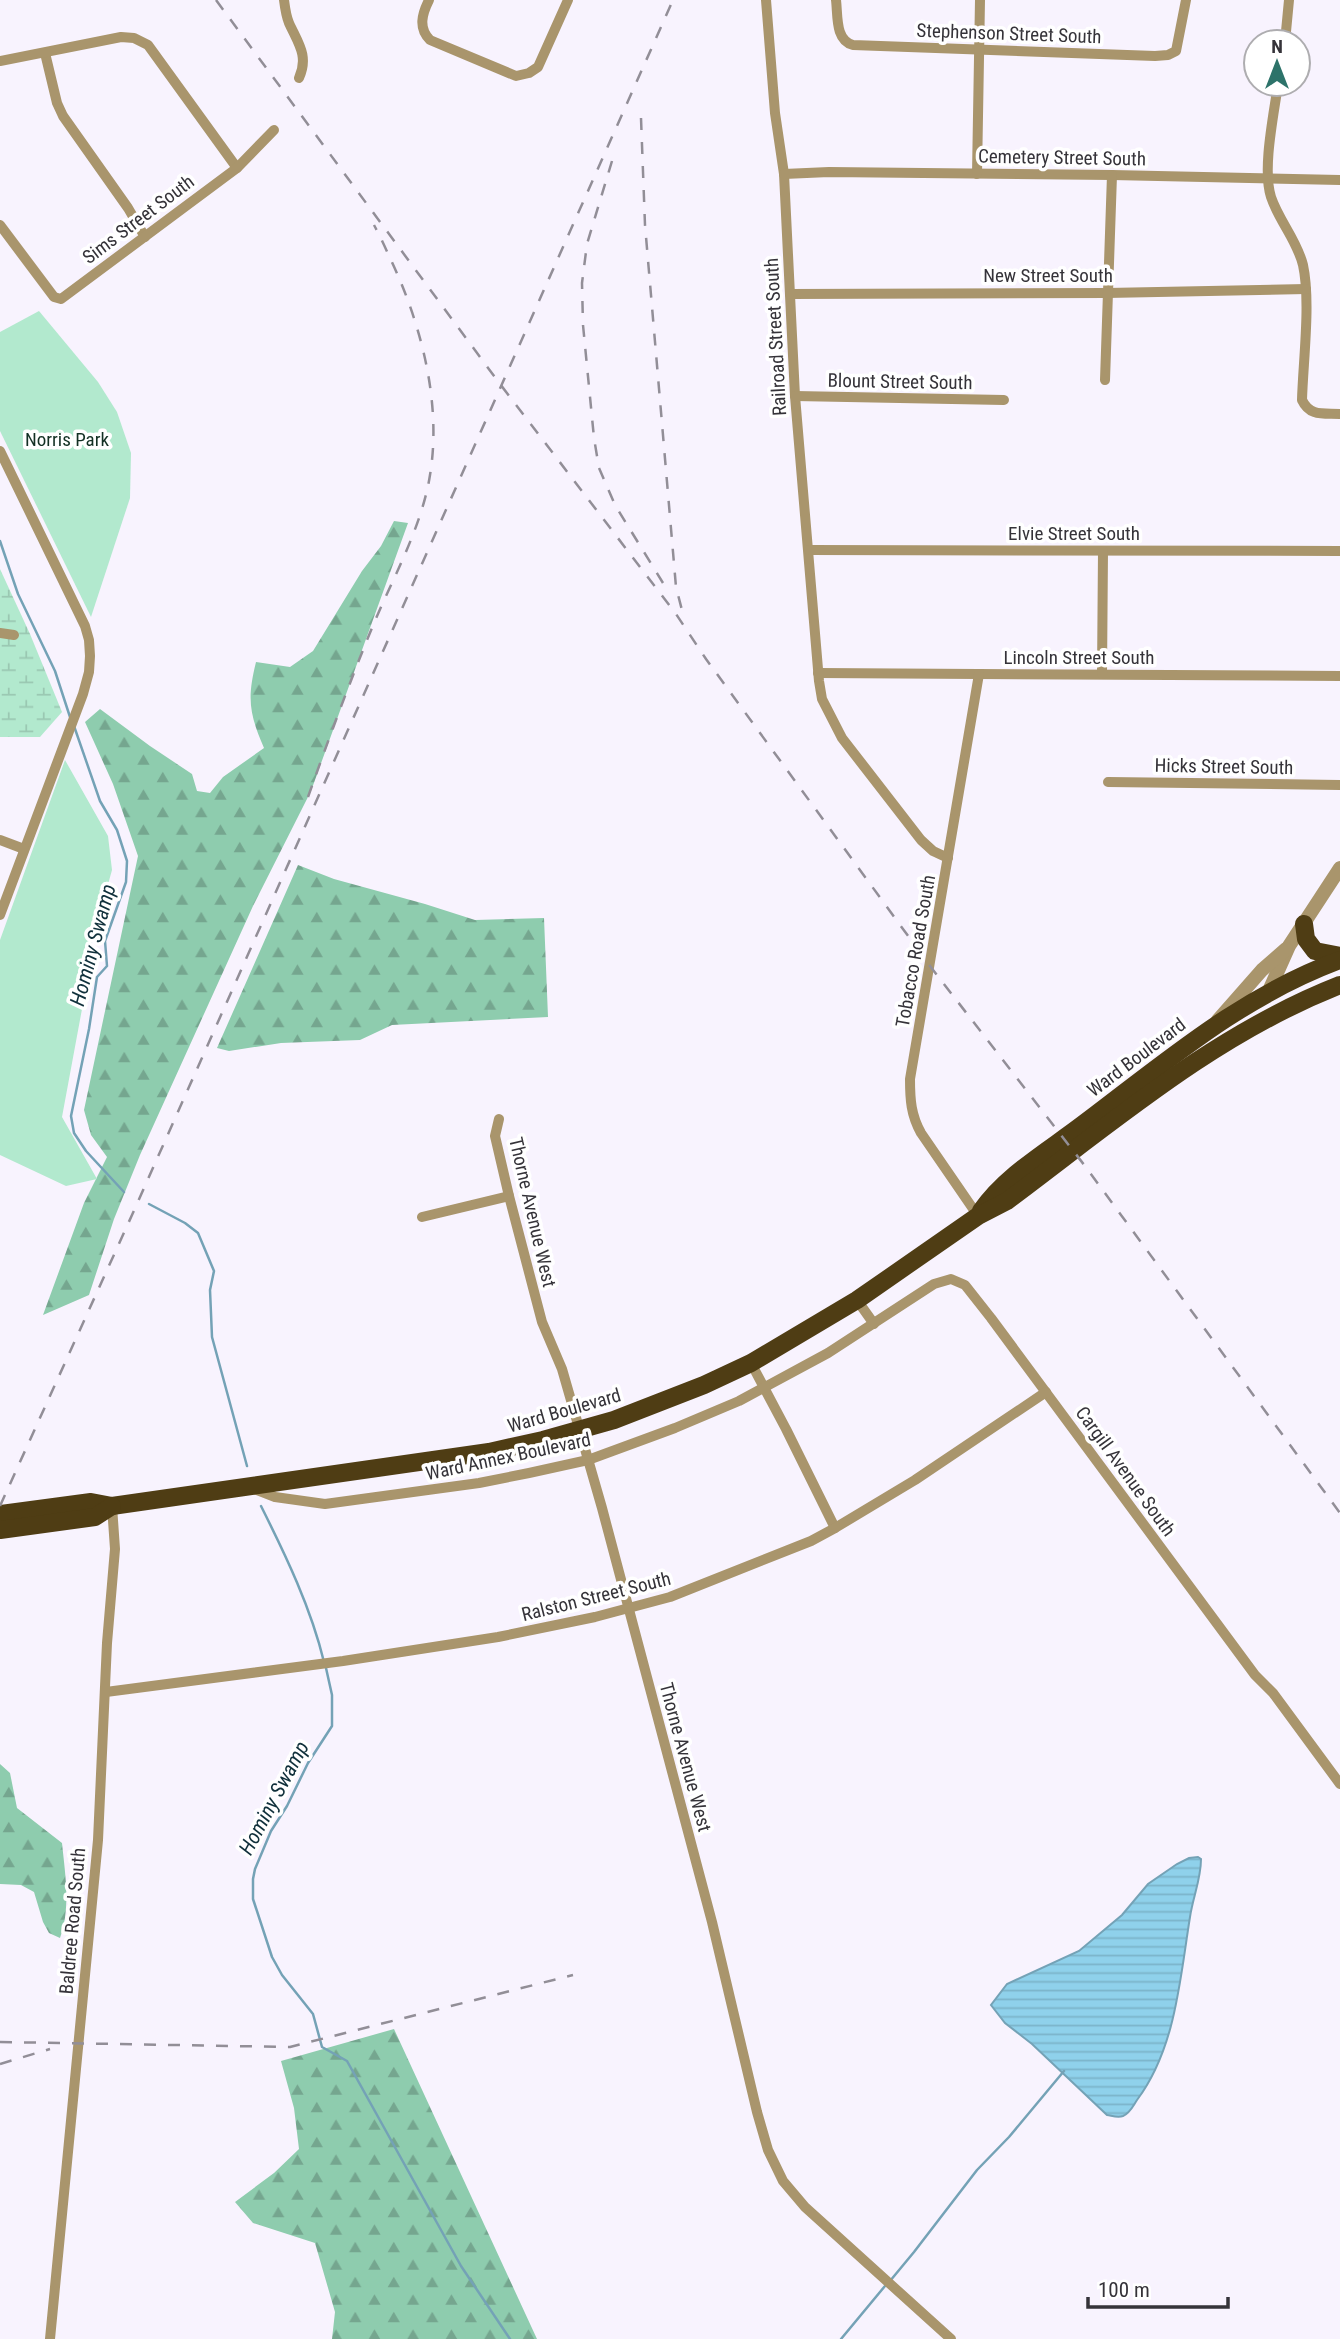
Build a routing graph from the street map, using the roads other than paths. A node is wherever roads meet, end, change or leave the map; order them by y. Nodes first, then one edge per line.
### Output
1 (284, 0) edge
2 (429, 0) edge
3 (568, 0) edge
4 (766, 0) edge
5 (836, 0) edge
6 (980, 0) edge
7 (1186, 0) edge
8 (1289, 0) edge
9 (1286, 28) edge
10 (980, 49) junction
11 (45, 53) junction
12 (0, 61) edge
13 (299, 78) dead end
14 (1277, 98) edge
15 (274, 130) dead end
16 (237, 168) junction
17 (783, 174) junction
18 (977, 174) junction
19 (1112, 175) junction
20 (1268, 180) junction
21 (1340, 180) edge
22 (0, 225) edge
23 (145, 237) junction
24 (1306, 289) junction
25 (1107, 293) junction
26 (790, 294) junction
27 (1105, 380) dead end
28 (795, 396) junction
29 (1004, 400) dead end
30 (1340, 414) edge
31 (0, 451) edge
32 (809, 550) junction
33 (1102, 551) junction
34 (1340, 551) edge
35 (0, 633) edge
36 (14, 635) dead end
37 (818, 673) junction
38 (979, 674) junction
39 (1102, 674) junction
40 (1340, 676) edge
41 (1108, 782) dead end
42 (1340, 785) edge
43 (0, 840) edge
44 (24, 849) junction
45 (948, 858) junction
46 (1340, 868) edge
47 (0, 915) edge
48 (1304, 924) junction
49 (1289, 946) junction
50 (1340, 958) edge
51 (1340, 985) edge
52 (1268, 993) junction
53 (1215, 1024) junction
54 (1247, 1030) junction
55 (499, 1119) dead end
56 (509, 1196) junction
57 (978, 1216) junction
58 (422, 1217) dead end
59 (858, 1300) junction
60 (874, 1324) junction
61 (751, 1363) junction
62 (764, 1389) junction
63 (1046, 1392) junction
64 (580, 1430) junction
65 (588, 1460) junction
66 (249, 1487) junction
67 (112, 1506) junction
68 (0, 1514) edge
69 (835, 1528) junction
70 (0, 1530) edge
71 (627, 1607) junction
72 (106, 1692) junction
73 (1340, 1784) edge
74 (50, 2339) edge
75 (951, 2339) edge

1 - 13 street
2 - 3 street
4 - 17 street, Railroad Street South
5 - 10 street, Stephenson Street South
6 - 10 street
7 - 10 street, Stephenson Street South
8 - 9 street
10 - 18 street
11 - 12 street
11 - 16 street
11 - 23 street
14 - 20 street
15 - 16 street, Sims Street South
16 - 23 street, Sims Street South
17 - 18 street, Cemetery Street South
17 - 26 street, Railroad Street South
18 - 19 street, Cemetery Street South
19 - 20 street, Cemetery Street South
19 - 25 street
20 - 21 street, Cemetery Street South
20 - 24 street
22 - 23 street, Sims Street South
24 - 25 street, New Street South
24 - 30 street
25 - 26 street, New Street South
25 - 27 street
26 - 28 street, Railroad Street South
28 - 29 street, Blount Street South
28 - 32 street, Railroad Street South
31 - 44 street
32 - 33 street, Elvie Street South
32 - 37 street, Railroad Street South
33 - 34 street, Elvie Street South
33 - 39 street
35 - 36 street
37 - 38 street, Lincoln Street South
37 - 45 street, Railroad Street South
38 - 39 street, Lincoln Street South
38 - 45 street, Tobacco Road South
39 - 40 street, Lincoln Street South
41 - 42 street, Hicks Street South
43 - 44 street
44 - 47 street
45 - 57 street, Tobacco Road South
46 - 48 street
48 - 49 street
48 - 50 highway
49 - 52 street
49 - 53 street
50 - 52 highway, Ward Boulevard
51 - 54 highway, Ward Boulevard
52 - 53 highway, Ward Boulevard
52 - 54 highway
53 - 57 highway, Ward Boulevard
54 - 57 highway, Ward Boulevard
55 - 56 street, Thorne Avenue West
56 - 58 street
56 - 64 street, Thorne Avenue West
57 - 59 highway, Ward Boulevard
59 - 60 street
59 - 61 highway, Ward Boulevard
60 - 62 street, Ward Annex Boulevard
60 - 63 street, Cargill Avenue South
61 - 62 street
61 - 64 highway, Ward Boulevard
62 - 65 street, Ward Annex Boulevard
62 - 69 street
63 - 69 street, Ralston Street South
63 - 73 street, Cargill Avenue South
64 - 65 street, Thorne Avenue West
64 - 66 highway, Ward Boulevard
65 - 66 street, Ward Annex Boulevard
65 - 71 street, Thorne Avenue West
66 - 67 highway, Ward Boulevard
67 - 68 highway, Ward Boulevard
67 - 70 highway, Ward Boulevard
67 - 72 street, Baldree Road South
69 - 71 street, Ralston Street South
71 - 72 street, Ralston Street South
71 - 75 street, Thorne Avenue West
72 - 74 street, Baldree Road South

